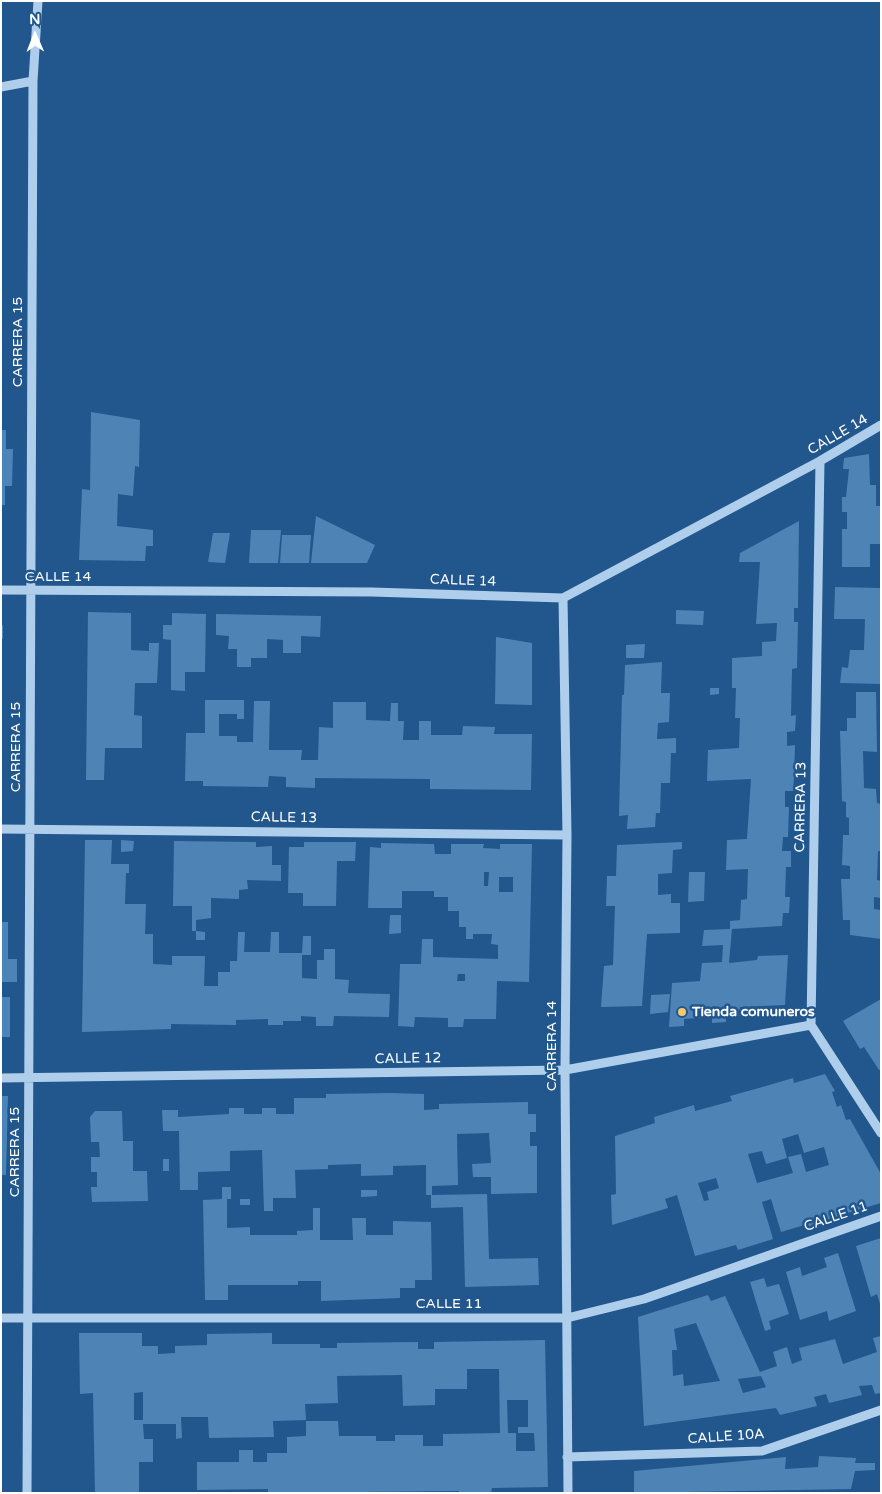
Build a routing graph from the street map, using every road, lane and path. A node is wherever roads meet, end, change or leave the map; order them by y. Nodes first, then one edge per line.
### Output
1 (38, 1) edge
2 (33, 81) junction
3 (1, 87) edge
4 (881, 426) edge
5 (820, 461) junction
6 (1, 590) edge
7 (31, 590) junction
8 (563, 598) junction
9 (1, 829) edge
10 (30, 830) junction
11 (567, 834) junction
12 (811, 1025) junction
13 (565, 1070) junction
14 (1, 1078) edge
15 (29, 1078) junction
16 (881, 1133) edge
17 (881, 1216) edge
18 (1, 1318) edge
19 (28, 1318) junction
20 (568, 1318) junction
21 (881, 1410) edge
22 (567, 1457) junction
23 (27, 1493) edge
24 (568, 1493) edge

1 - 2 street, CARRERA 15
2 - 3 street
2 - 7 street, CARRERA 15
4 - 5 street, CALLE 14
5 - 8 street, CALLE 14
5 - 12 street, CARRERA 13
6 - 7 street, CALLE 14
7 - 8 street, CALLE 14
7 - 10 street, CARRERA 15
8 - 11 street, CARRERA 14
9 - 10 street, CALLE 13
10 - 11 street, CALLE 13
10 - 15 street, CARRERA 15
11 - 13 street, CARRERA 14
12 - 13 street, CALLE 12
12 - 16 street
13 - 15 street, CALLE 12
13 - 20 street, CARRERA 14
14 - 15 street, CALLE 12
15 - 19 street, CARRERA 15
17 - 20 street, CALLE 11
18 - 19 street, CALLE 11
19 - 20 street, CALLE 11
19 - 23 street, CARRERA 15
20 - 22 street, CARRERA 14
21 - 22 street, CALLE 10A
22 - 24 street, CARRERA 14

